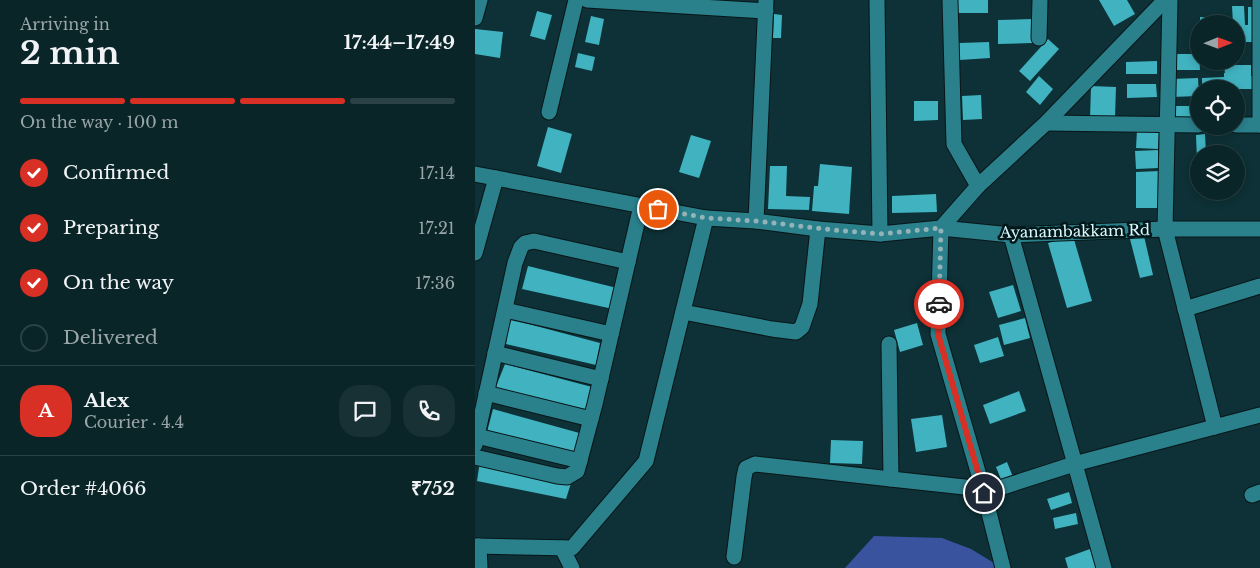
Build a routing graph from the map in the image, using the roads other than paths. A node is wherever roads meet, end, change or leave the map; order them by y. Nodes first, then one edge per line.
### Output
1 (480, 0) edge
2 (576, 0) edge
3 (587, 0) edge
4 (877, 0) edge
5 (950, 0) edge
6 (1040, 0) edge
7 (1165, 0) edge
8 (1170, 0) edge
9 (1260, 0) edge
10 (659, 2) edge
11 (766, 6) edge
12 (475, 18) edge
13 (1039, 38) dead end
14 (549, 112) dead end
15 (1046, 123) junction
16 (1190, 125) edge
17 (1245, 125) edge
18 (1260, 125) edge
19 (1168, 126) junction
20 (475, 174) edge
21 (496, 178) junction
22 (977, 186) junction
23 (641, 206) junction
24 (707, 218) junction
25 (756, 221) junction
26 (941, 228) junction
27 (818, 229) junction
28 (1165, 229) junction
29 (1260, 229) edge
30 (880, 234) junction
31 (1011, 235) junction
32 (475, 253) edge
33 (628, 262) junction
34 (1260, 286) edge
35 (1185, 308) junction
36 (505, 310) junction
37 (683, 312) junction
38 (611, 334) junction
39 (889, 344) dead end
40 (495, 354) junction
41 (601, 379) junction
42 (486, 393) junction
43 (1260, 415) edge
44 (591, 419) junction
45 (1215, 427) junction
46 (476, 440) edge
47 (475, 457) edge
48 (580, 461) junction
49 (1074, 464) junction
50 (891, 479) junction
51 (984, 491) junction
52 (477, 546) edge
53 (562, 548) junction
54 (734, 557) dead end
55 (480, 568) edge
56 (572, 568) edge
57 (1003, 568) edge
58 (1104, 568) edge

1 - 12 street
2 - 14 street
3 - 10 street
4 - 30 street
5 - 22 street
6 - 13 street
7 - 15 street
8 - 19 street
9 - 18 street
10 - 11 street
11 - 25 street
15 - 19 street
15 - 22 street
16 - 19 street
17 - 18 street
19 - 28 street
20 - 21 street, Ayanambakkam Rd
21 - 23 street, Ayanambakkam Rd
21 - 32 street
22 - 26 street
23 - 24 street, Ayanambakkam Rd
23 - 33 street
24 - 25 street, Ayanambakkam Rd
24 - 37 street
25 - 27 street, Ayanambakkam Rd
26 - 30 street, Ayanambakkam Rd
26 - 31 street, Ayanambakkam Rd
26 - 51 street
27 - 30 street, Ayanambakkam Rd
27 - 37 street
28 - 29 street, Ayanambakkam Rd
28 - 31 street, Ayanambakkam Rd
28 - 35 street
31 - 49 street
33 - 36 street
33 - 38 street
34 - 35 street
35 - 45 street
36 - 38 street
36 - 40 street
37 - 53 street
38 - 41 street
39 - 50 street
40 - 41 street
40 - 42 street
41 - 44 street
42 - 44 street
42 - 46 street
43 - 45 street
44 - 48 street
45 - 49 street
46 - 48 street
47 - 48 street
49 - 51 street
49 - 58 street
50 - 51 street
50 - 54 street
51 - 57 street
52 - 53 street
52 - 55 street
53 - 56 street

